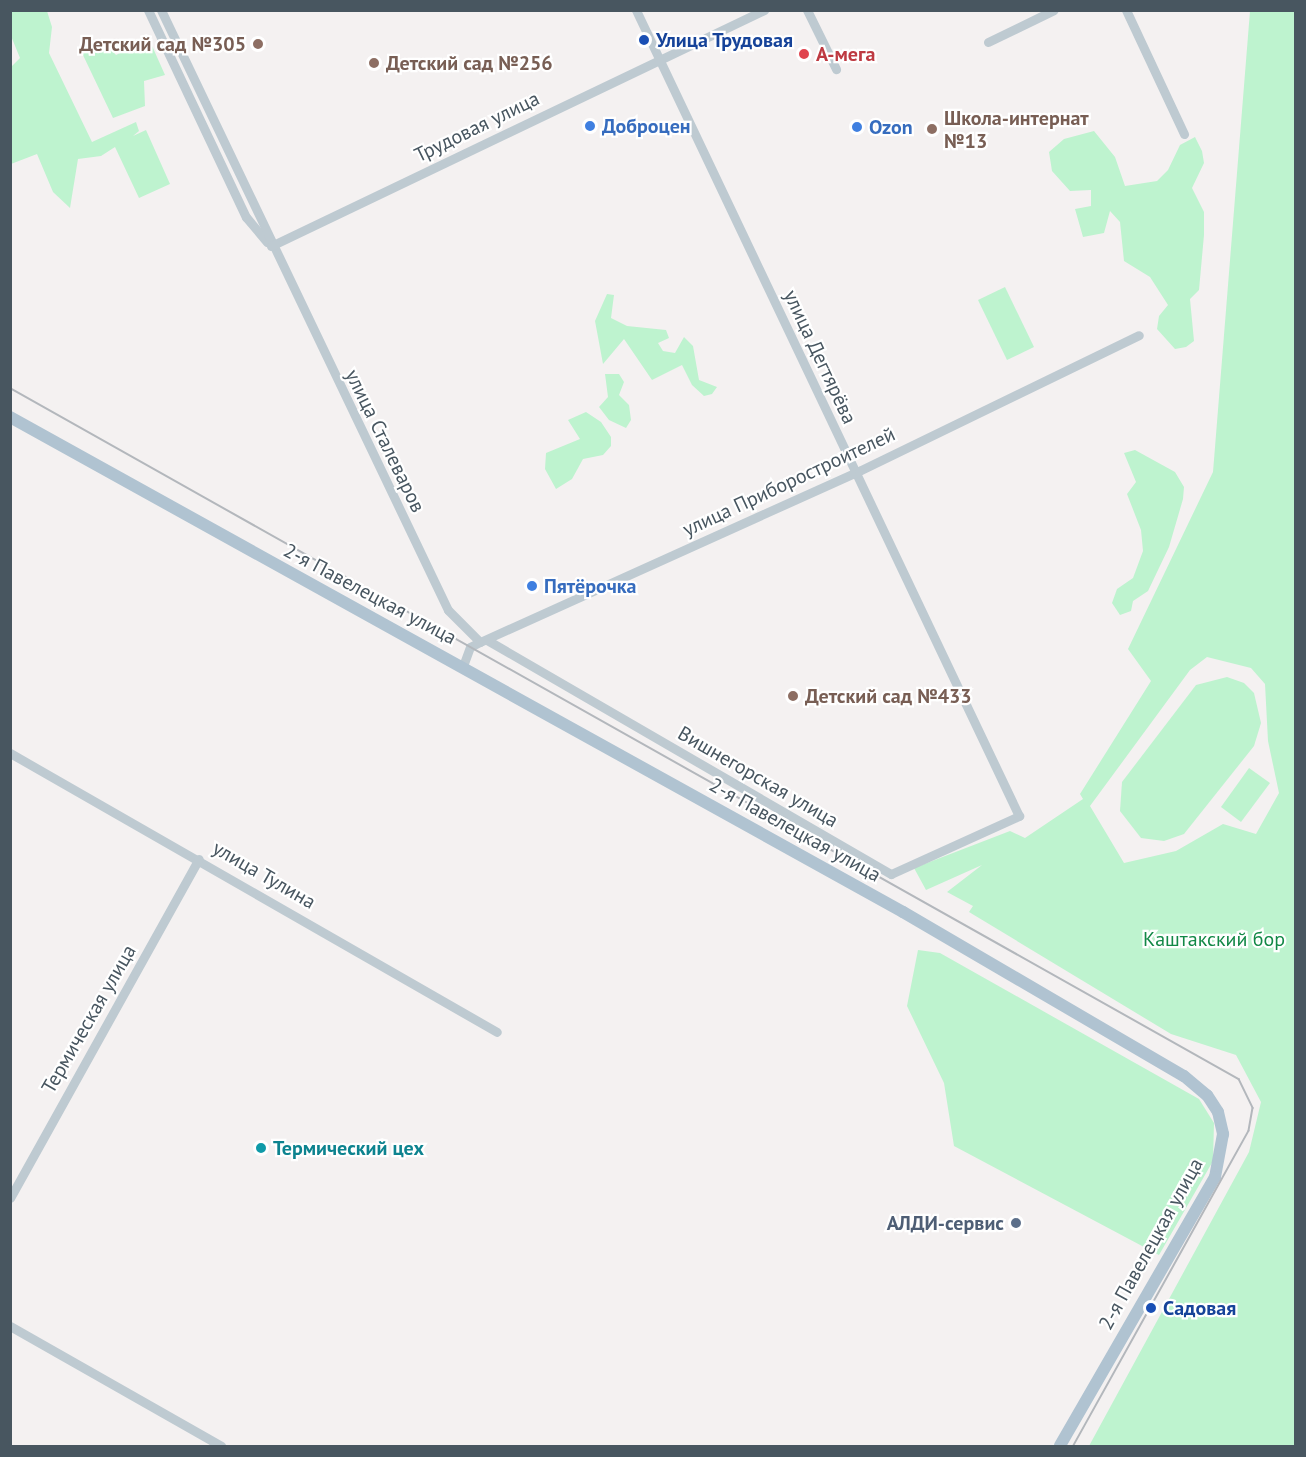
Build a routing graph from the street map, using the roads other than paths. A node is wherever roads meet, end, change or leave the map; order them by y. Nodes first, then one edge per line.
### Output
1 (148, 10) edge
2 (161, 10) edge
3 (636, 10) edge
4 (764, 10) edge
5 (807, 10) edge
6 (1054, 10) edge
7 (1126, 10) edge
8 (988, 42) dead end
9 (659, 59) junction
10 (836, 69) dead end
11 (1184, 134) dead end
12 (271, 246) junction
13 (1139, 335) dead end
14 (10, 417) edge
15 (855, 472) junction
16 (483, 641) junction
17 (463, 666) junction
18 (10, 753) edge
19 (1019, 816) joint
20 (199, 859) junction
21 (497, 1032) dead end
22 (10, 1198) edge
23 (10, 1326) edge
24 (221, 1446) edge
25 (1060, 1446) edge

1 - 12 street, улица Сталеваров
2 - 12 street, улица Сталеваров
3 - 9 street, улица Дегтярёва
4 - 9 street, Трудовая улица
5 - 10 street
6 - 8 street
7 - 11 street
9 - 12 street, Трудовая улица
9 - 15 street, улица Дегтярёва
12 - 16 street, улица Сталеваров
13 - 15 street, улица Приборостроителей
14 - 17 main road, 2-я Павелецкая улица
15 - 16 street, улица Приборостроителей
15 - 19 street, улица Дегтярёва
16 - 17 street, улица Приборостроителей
16 - 19 street, Вишнегорская улица
17 - 25 main road, 2-я Павелецкая улица
18 - 20 street, улица Тулина
20 - 21 street, улица Тулина
20 - 22 street, Термическая улица
23 - 24 street

